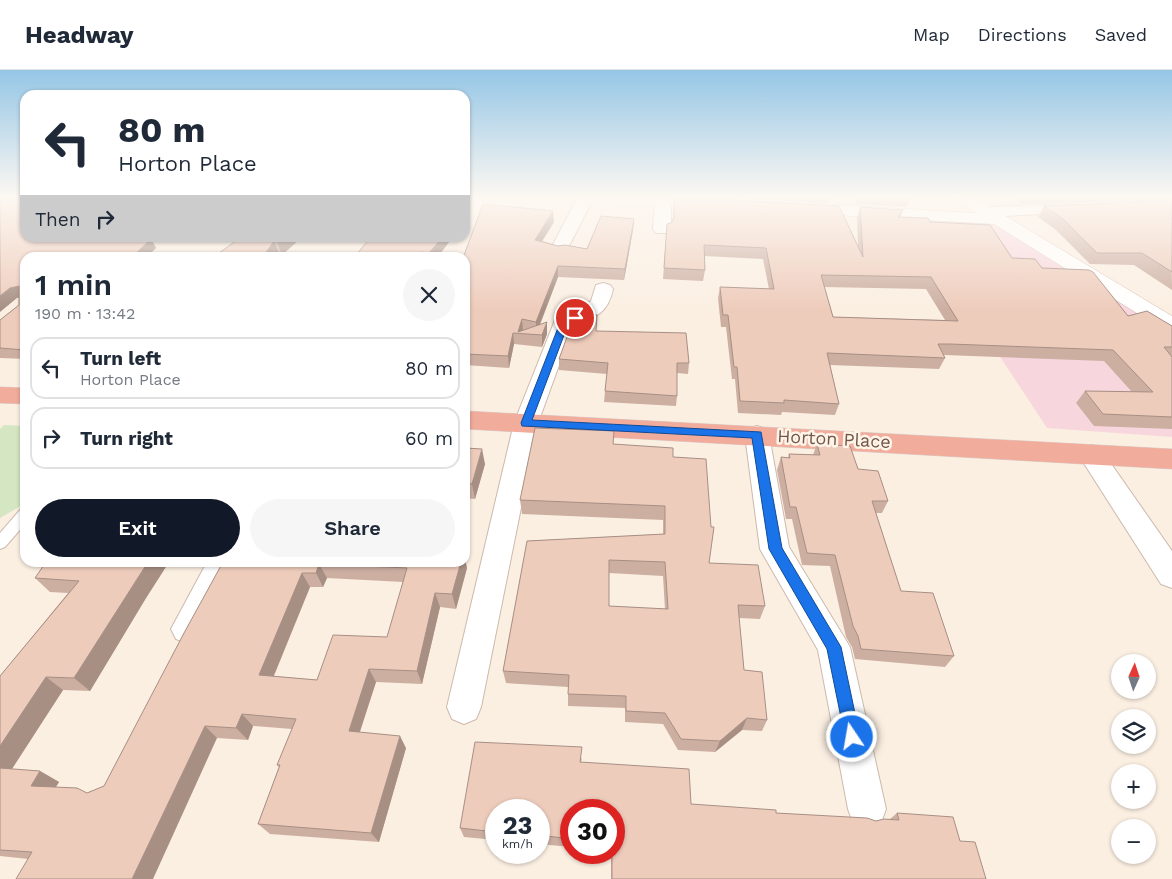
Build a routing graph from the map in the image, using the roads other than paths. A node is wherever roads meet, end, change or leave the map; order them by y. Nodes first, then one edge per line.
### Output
1 (567, 235) edge
2 (1023, 235) edge
3 (559, 250) edge
4 (603, 289) dead end
5 (1172, 325) edge
6 (0, 395) edge
7 (20, 396) edge
8 (470, 420) edge
9 (526, 423) junction
10 (757, 435) junction
11 (1091, 454) junction
12 (1172, 460) edge
13 (20, 518) edge
14 (6, 530) edge
15 (0, 543) edge
16 (219, 567) edge
17 (1172, 575) edge
18 (171, 659) edge
19 (464, 707) dead end
20 (867, 809) dead end

1 - 3 street
2 - 5 street
4 - 9 street
6 - 7 highway
8 - 9 highway, Horton Place
9 - 10 highway, Horton Place
9 - 19 street
10 - 11 highway, Horton Place
10 - 20 street
11 - 12 highway, Horton Place
11 - 17 street
13 - 14 lane
14 - 15 lane
16 - 18 street

